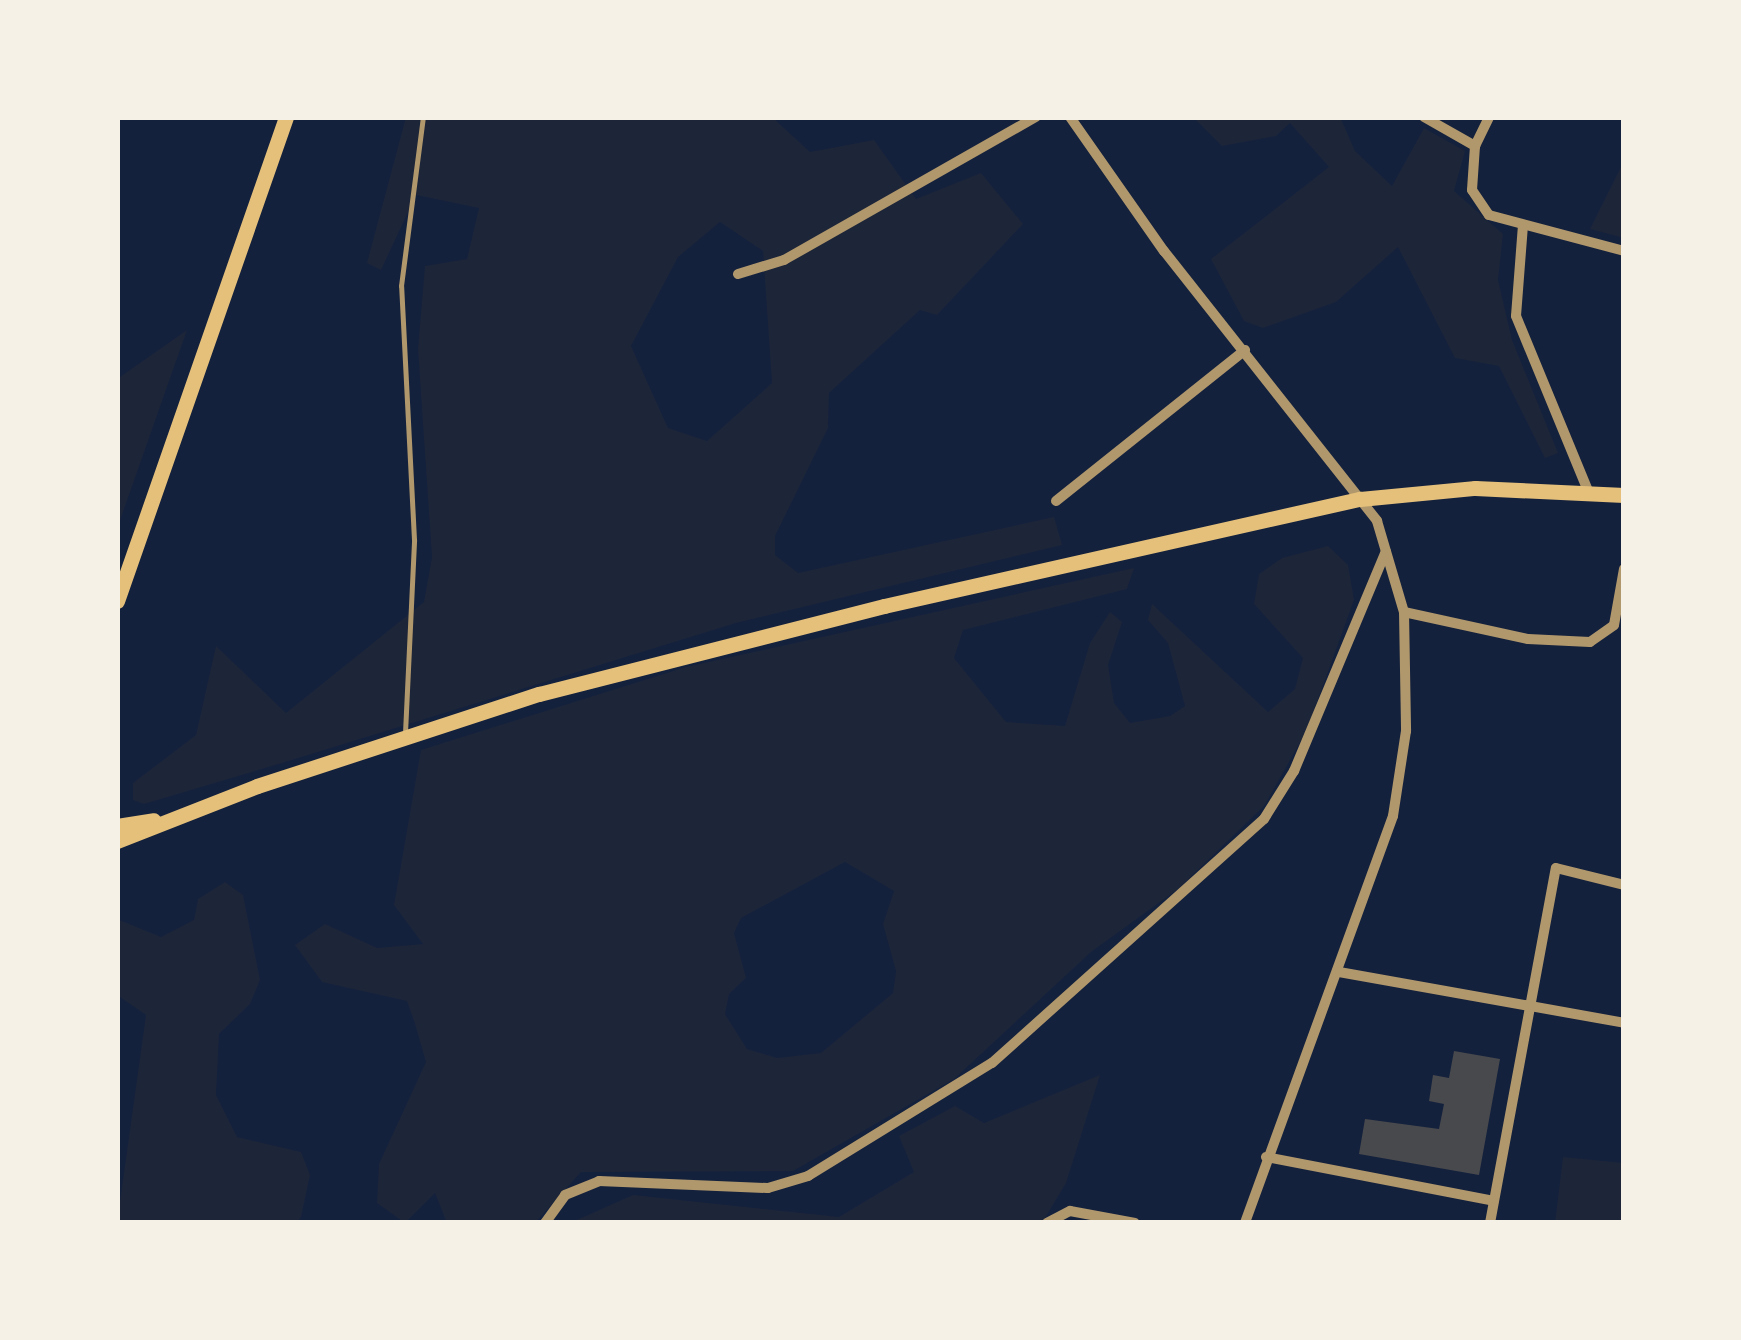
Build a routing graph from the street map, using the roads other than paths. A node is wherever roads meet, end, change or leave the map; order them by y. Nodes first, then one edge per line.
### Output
1 (286, 117) edge
2 (423, 117) edge
3 (1036, 117) edge
4 (1070, 117) edge
5 (1424, 117) edge
6 (1489, 117) edge
7 (1475, 146) junction
8 (1523, 225) junction
9 (1624, 250) edge
10 (738, 274) dead end
11 (1245, 350) junction
12 (1588, 490) junction
13 (1624, 494) edge
14 (1360, 500) junction
15 (1056, 501) dead end
16 (1387, 550) junction
17 (1624, 569) edge
18 (117, 601) edge
19 (1404, 611) junction
20 (405, 736) junction
21 (169, 818) junction
22 (117, 826) edge
23 (117, 841) edge
24 (1624, 885) edge
25 (1339, 972) junction
26 (1525, 1006) junction
27 (1624, 1023) edge
28 (1266, 1157) junction
29 (1494, 1201) junction
30 (545, 1223) edge
31 (1047, 1223) edge
32 (1136, 1223) edge
33 (1245, 1223) edge
34 (1490, 1223) edge

1 - 18 main road
2 - 20 lane
3 - 10 street
4 - 11 street
5 - 7 street
6 - 7 street
7 - 8 street
8 - 9 street
8 - 12 street
11 - 14 street
11 - 15 street
12 - 13 main road
12 - 14 main road
14 - 16 street
14 - 20 main road
16 - 19 street
16 - 30 street
17 - 19 street
19 - 25 street
20 - 21 main road
21 - 22 main road
21 - 23 main road
24 - 26 street
25 - 26 street
25 - 28 street
26 - 27 street
26 - 29 street
28 - 29 street
28 - 33 street
29 - 34 street
31 - 32 street

